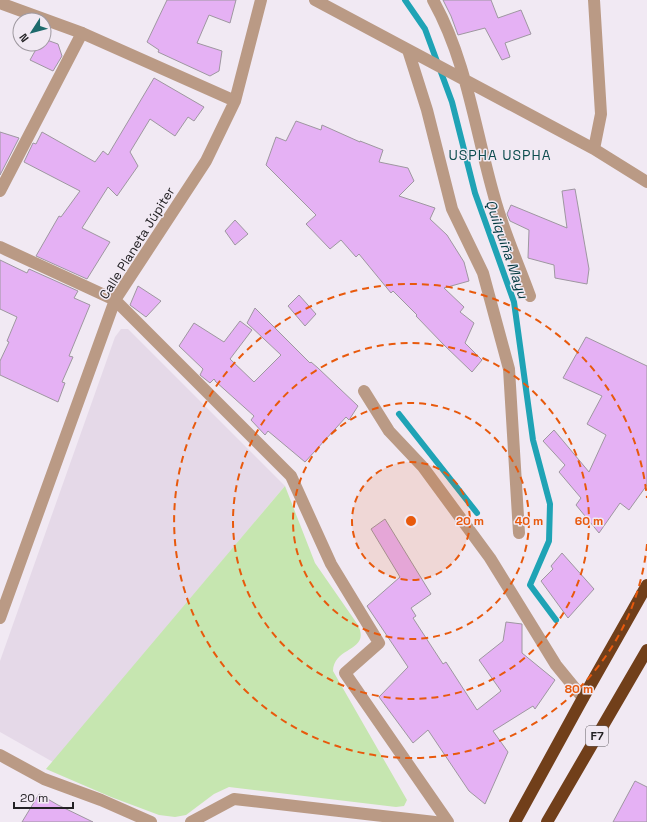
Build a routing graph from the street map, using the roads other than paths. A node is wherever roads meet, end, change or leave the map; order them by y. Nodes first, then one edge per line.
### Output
1 (261, 0) edge
2 (315, 0) edge
3 (433, 0) edge
4 (594, 0) edge
5 (0, 3) edge
6 (82, 33) junction
7 (408, 50) junction
8 (466, 80) junction
9 (235, 101) junction
10 (594, 149) junction
11 (647, 182) edge
12 (0, 191) edge
13 (0, 247) edge
14 (530, 296) dead end
15 (115, 300) junction
16 (364, 391) dead end
17 (519, 533) dead end
18 (647, 585) edge
19 (0, 618) edge
20 (647, 650) edge
21 (583, 698) junction
22 (0, 755) edge
23 (151, 822) edge
24 (191, 822) edge
25 (435, 822) edge
26 (448, 822) edge
27 (515, 822) edge
28 (547, 822) edge

1 - 9 street, Calle Planeta Júpiter
2 - 7 street
3 - 8 street
4 - 10 street
5 - 6 street
6 - 9 street
6 - 12 street
7 - 8 street
7 - 17 street
8 - 10 street
8 - 14 street
9 - 15 street, Calle Planeta Júpiter
10 - 11 street
13 - 15 street
15 - 19 street, Calle Planeta Júpiter
15 - 26 street
16 - 21 street
18 - 21 highway, F7
20 - 28 highway, F7
21 - 27 highway, F7
22 - 23 street
24 - 25 street

